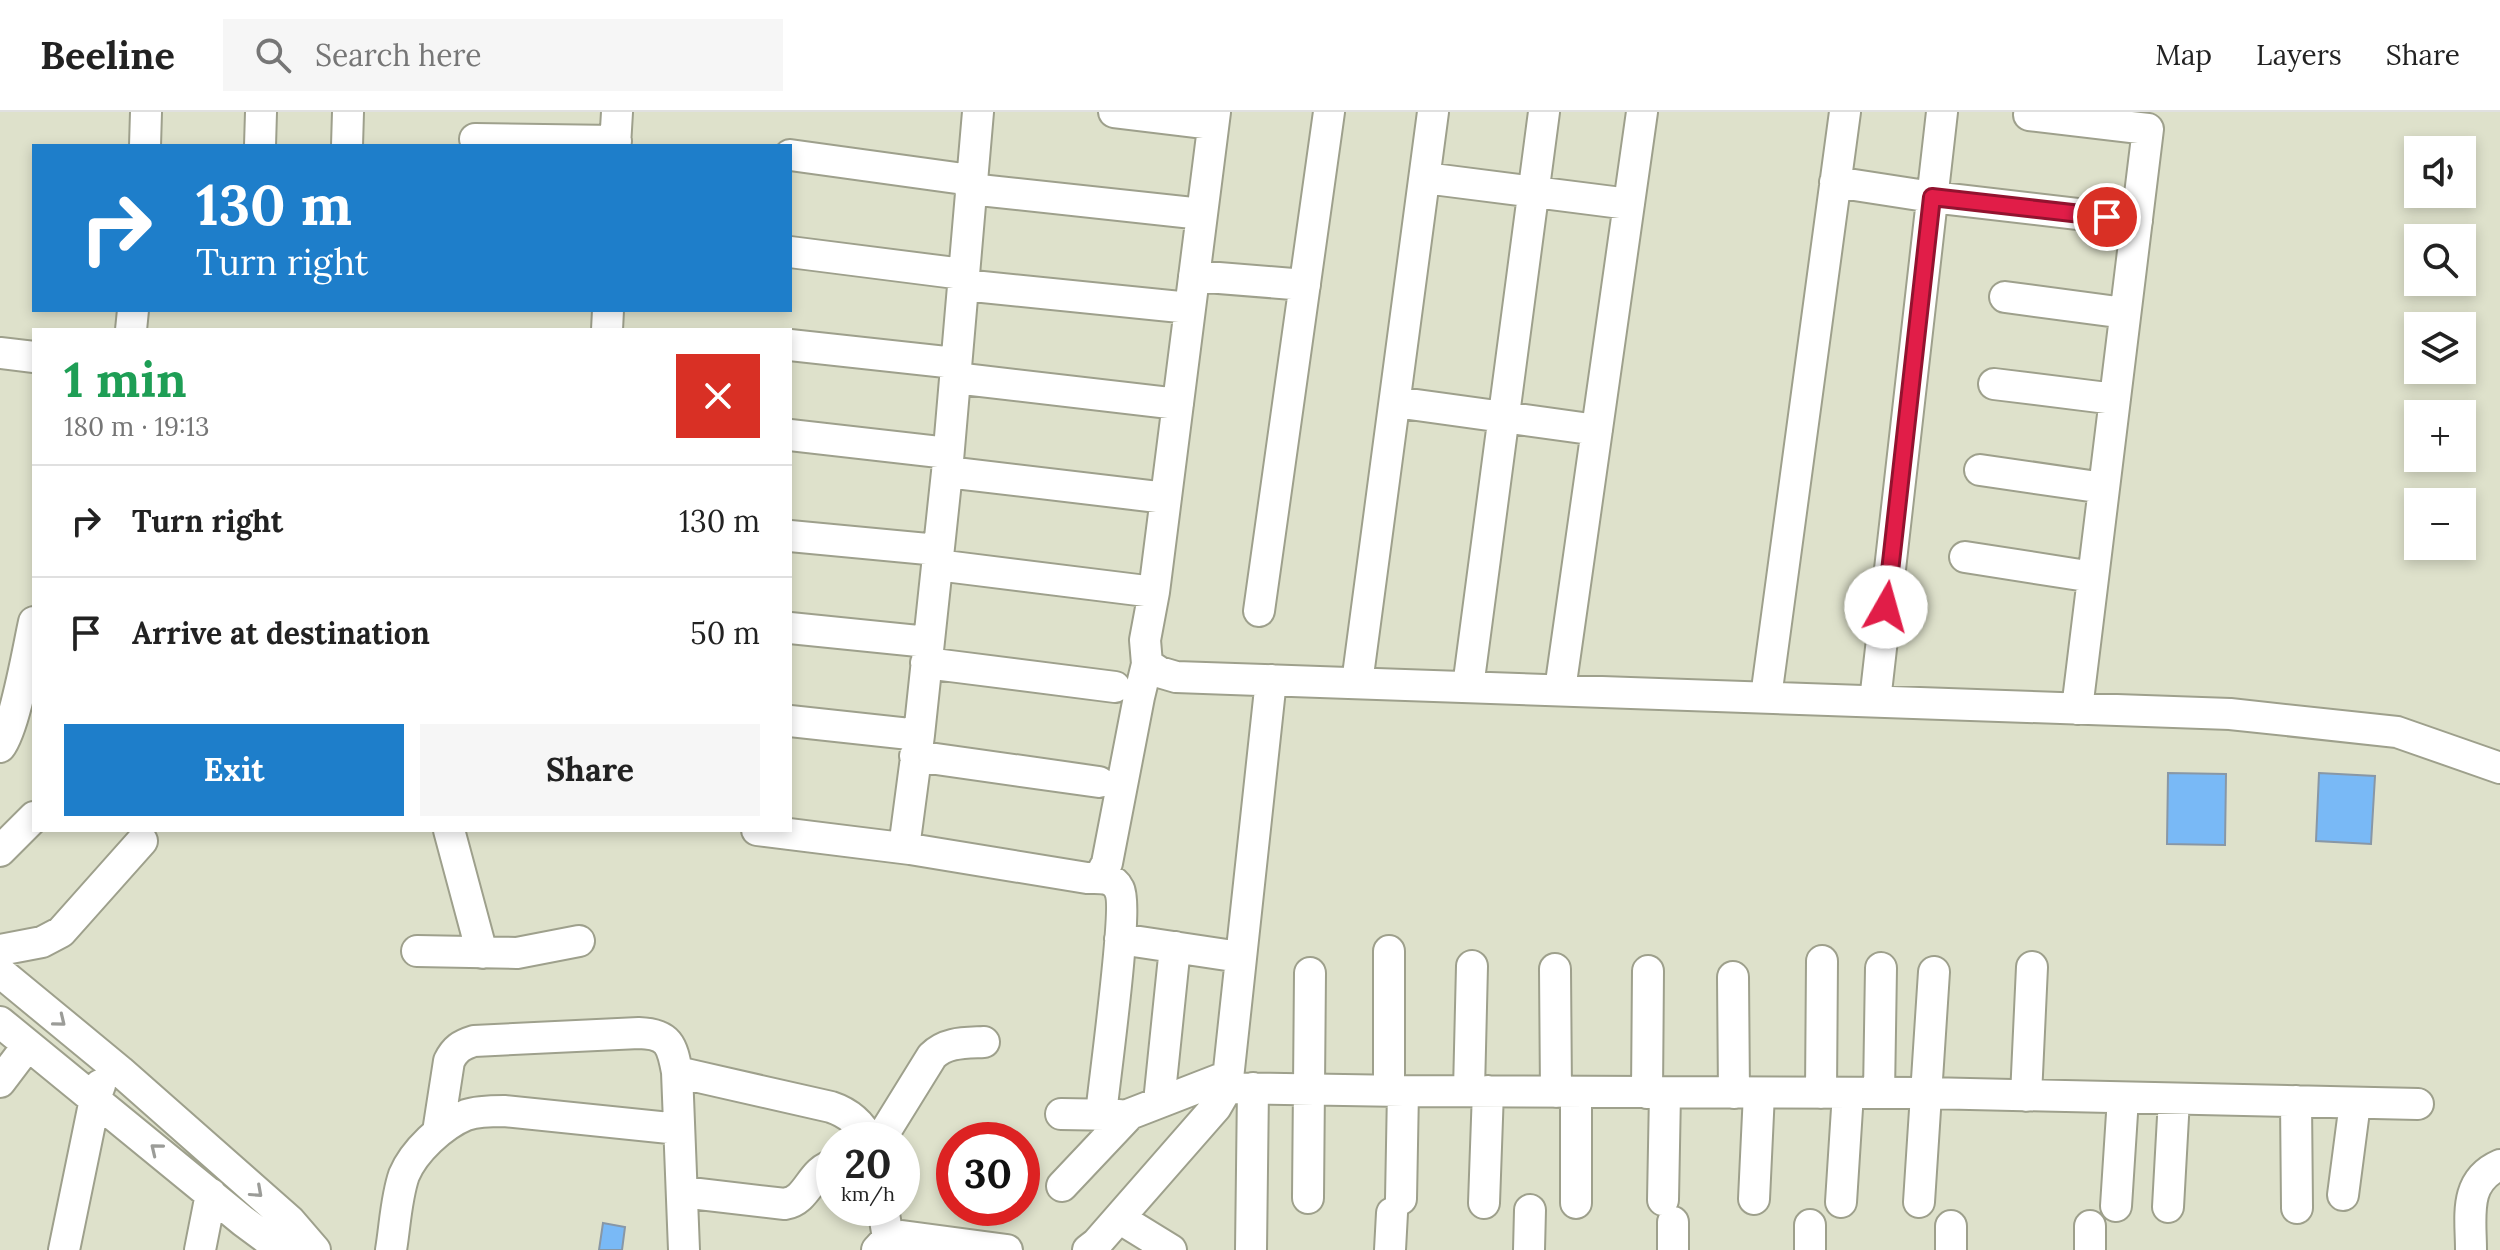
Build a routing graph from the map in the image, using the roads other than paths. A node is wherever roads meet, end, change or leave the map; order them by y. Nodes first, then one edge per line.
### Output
1 (146, 112) edge
2 (261, 112) edge
3 (348, 112) edge
4 (978, 112) edge
5 (1114, 112) edge
6 (1329, 112) edge
7 (1433, 112) edge
8 (1544, 112) edge
9 (1642, 112) edge
10 (1845, 112) edge
11 (1942, 112) edge
12 (2029, 115) dead end
13 (1214, 118) edge
14 (616, 133) edge
15 (475, 139) dead end
16 (145, 144) edge
17 (260, 144) edge
18 (347, 144) edge
19 (792, 155) edge
20 (1425, 178) junction
21 (1835, 182) junction
22 (971, 185) junction
23 (1534, 192) junction
24 (1932, 197) junction
25 (1629, 204) junction
26 (1202, 214) junction
27 (2137, 221) junction
28 (792, 252) edge
29 (1194, 276) junction
30 (963, 280) junction
31 (1305, 285) junction
32 (2005, 297) dead end
33 (1190, 308) junction
34 (2125, 313) junction
35 (792, 345) edge
36 (0, 353) edge
37 (32, 357) edge
38 (955, 370) junction
39 (1994, 384) dead end
40 (2115, 399) junction
41 (1395, 402) junction
42 (1178, 404) junction
43 (1504, 417) junction
44 (1597, 430) junction
45 (792, 435) edge
46 (947, 463) junction
47 (1980, 470) dead end
48 (2104, 488) junction
49 (1166, 498) junction
50 (792, 536) edge
51 (1965, 557) dead end
52 (937, 558) junction
53 (2093, 577) junction
54 (1154, 592) junction
55 (1259, 611) dead end
56 (792, 628) edge
57 (32, 631) edge
58 (927, 652) junction
59 (1147, 664) junction
60 (1271, 680) junction
61 (1357, 683) junction
62 (1115, 687) dead end
63 (1468, 687) junction
64 (1560, 690) junction
65 (1766, 697) junction
66 (1875, 701) junction
67 (2077, 709) junction
68 (792, 721) edge
69 (917, 746) junction
70 (0, 747) edge
71 (2500, 768) edge
72 (1099, 782) dead end
73 (32, 819) edge
74 (450, 832) edge
75 (773, 832) edge
76 (142, 841) dead end
77 (904, 848) junction
78 (0, 851) edge
79 (1100, 876) junction
80 (1120, 939) junction
81 (579, 941) dead end
82 (1175, 947) junction
83 (0, 950) edge
84 (417, 951) dead end
85 (1389, 951) dead end
86 (482, 953) junction
87 (1240, 957) junction
88 (1822, 961) dead end
89 (1472, 966) dead end
90 (2032, 967) dead end
91 (1881, 968) dead end
92 (1555, 969) dead end
93 (1648, 971) dead end
94 (0, 972) edge
95 (1934, 972) dead end
96 (1310, 973) dead end
97 (1733, 977) dead end
98 (0, 1022) edge
99 (984, 1042) dead end
100 (28, 1045) junction
101 (108, 1061) junction
102 (677, 1072) junction
103 (0, 1082) edge
104 (1236, 1084) junction
105 (1308, 1089) junction
106 (1396, 1090) junction
107 (1479, 1091) junction
108 (1566, 1092) junction
109 (1656, 1093) junction
110 (1746, 1093) junction
111 (1834, 1093) junction
112 (1879, 1093) junction
113 (1927, 1093) junction
114 (2026, 1096) junction
115 (2123, 1098) junction
116 (95, 1099) junction
117 (2174, 1099) junction
118 (2296, 1101) junction
119 (1159, 1102) junction
120 (2355, 1103) junction
121 (2418, 1104) dead end
122 (1061, 1114) dead end
123 (1115, 1115) junction
124 (858, 1122) edge
125 (891, 1122) edge
126 (679, 1129) junction
127 (438, 1132) junction
128 (2500, 1165) edge
129 (816, 1176) edge
130 (1062, 1186) dead end
131 (682, 1192) junction
132 (211, 1194) junction
133 (2343, 1195) dead end
134 (1308, 1198) dead end
135 (1754, 1199) dead end
136 (1841, 1202) dead end
137 (1919, 1202) dead end
138 (1484, 1203) dead end
139 (1576, 1203) dead end
140 (2116, 1206) dead end
141 (2168, 1207) dead end
142 (2297, 1208) dead end
143 (1530, 1210) dead end
144 (1119, 1218) junction
145 (1669, 1224) edge
146 (882, 1244) edge
147 (305, 1249) edge
148 (64, 1250) edge
149 (200, 1250) edge
150 (391, 1250) edge
151 (684, 1250) edge
152 (1007, 1250) edge
153 (1088, 1250) edge
154 (1171, 1250) edge
155 (1251, 1250) edge
156 (1390, 1250) edge
157 (1529, 1250) edge
158 (2471, 1250) edge

1 - 16 street
2 - 17 street
3 - 18 street
4 - 22 street
5 - 13 street
6 - 31 street
7 - 20 street
8 - 23 street
9 - 25 street
10 - 21 street
11 - 24 street
12 - 27 street
13 - 26 street
14 - 15 street
19 - 22 street
20 - 23 street
20 - 41 street
21 - 24 street
21 - 65 street
22 - 26 street
22 - 30 street
23 - 25 street
23 - 43 street
24 - 27 street
24 - 66 street
25 - 44 street
26 - 29 street
27 - 34 street
28 - 30 street
29 - 31 street
29 - 33 street
30 - 33 street
30 - 38 street
31 - 55 street
32 - 34 street
33 - 42 street
34 - 40 street
35 - 38 street
36 - 37 street
38 - 42 street
38 - 46 street
39 - 40 street
40 - 48 street
41 - 43 street
41 - 61 street
42 - 49 street
43 - 44 street
43 - 63 street
44 - 64 street
45 - 46 street
46 - 49 street
46 - 52 street
47 - 48 street
48 - 53 street
49 - 54 street
50 - 52 street
51 - 53 street
52 - 54 street
52 - 58 street
53 - 67 street
54 - 59 street
56 - 58 street
57 - 70 street
58 - 62 street
58 - 69 street
59 - 60 street
59 - 79 street
60 - 61 street
60 - 87 street
61 - 63 street
63 - 64 street
64 - 65 street
65 - 66 street
66 - 67 street
67 - 71 street
68 - 69 street
69 - 72 street
69 - 77 street
73 - 78 street
74 - 86 street
75 - 77 street
76 - 83 street
77 - 79 street
79 - 80 street
80 - 82 street
80 - 123 street
81 - 86 street
82 - 87 street
82 - 119 street
84 - 86 street
85 - 106 street
87 - 104 street
88 - 111 street
89 - 107 street
90 - 114 street
91 - 112 street
92 - 108 street
93 - 109 street
94 -> 101 street
95 - 113 street
96 - 105 street
97 - 110 street
98 - 100 street
99 - 125 street
100 - 103 street
100 - 116 street
101 - 116 street
101 -> 147 street
102 - 124 street
102 - 126 street
102 - 127 street
104 - 105 street
104 - 119 street
104 - 144 street
104 - 155 street
105 - 106 street
105 - 134 street
106 - 107 street
106 - 156 street
107 - 108 street
107 - 138 street
108 - 109 street
108 - 139 street
109 - 110 street
109 - 145 street
110 - 111 street
110 - 135 street
111 - 112 street
111 - 136 street
112 - 113 street
113 - 114 street
113 - 137 street
114 - 115 street
115 - 117 street
115 - 140 street
132 -> 116 street
116 - 148 street
117 - 118 street
117 - 141 street
118 - 120 street
118 - 142 street
119 - 123 street
120 - 121 street
120 - 133 street
122 - 123 street
123 - 130 street
126 - 127 street
126 - 131 street
127 - 150 street
128 - 158 street
129 - 131 street
131 - 151 street
132 - 147 street
132 - 149 street
143 - 157 street
144 - 153 street
144 - 154 street
146 - 152 street

